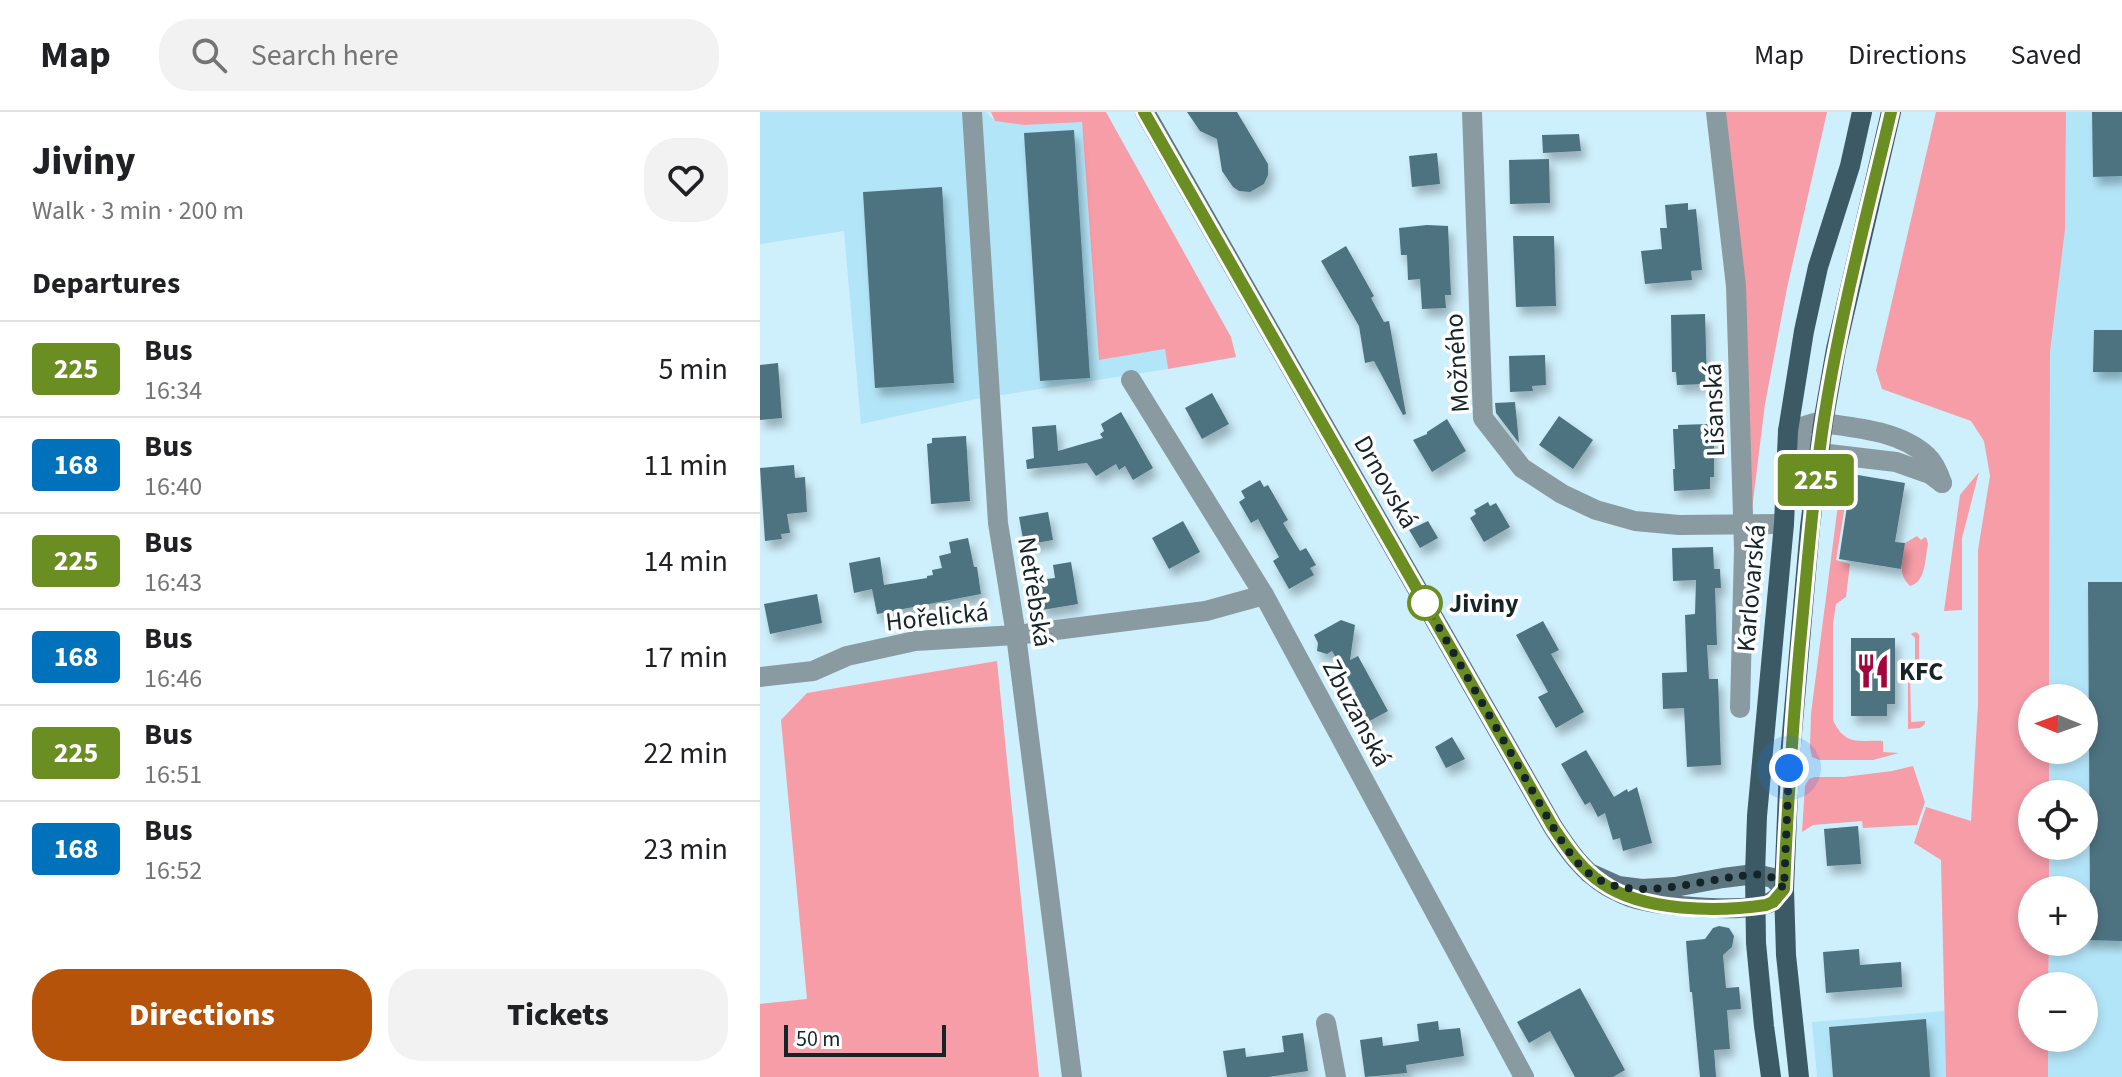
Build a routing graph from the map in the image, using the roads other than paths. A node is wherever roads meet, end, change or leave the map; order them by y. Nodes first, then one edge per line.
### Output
1 (972, 112) edge
2 (1145, 112) edge
3 (1472, 112) edge
4 (1716, 112) edge
5 (1862, 112) edge
6 (1891, 112) edge
7 (1131, 380) dead end
8 (1823, 423) junction
9 (1788, 431) junction
10 (1820, 453) junction
11 (1784, 524) junction
12 (1743, 525) junction
13 (1264, 595) junction
14 (1016, 635) junction
15 (760, 677) edge
16 (1740, 708) dead end
17 (1589, 873) junction
18 (1755, 874) junction
19 (1784, 889) junction
20 (1755, 906) junction
21 (1326, 1023) dead end
22 (1072, 1077) edge
23 (1336, 1077) edge
24 (1524, 1077) edge
25 (1771, 1077) edge
26 (1799, 1077) edge

1 - 14 street, Netřebská
2 - 17 main road, Drnovská
3 - 12 street, Možného
4 - 12 street, Lišanská
5 - 9 main road, Karlovarská
6 - 8 main road, Karlovarská
7 - 13 street, Zbuzanská
8 - 9 street
8 - 10 main road, Karlovarská
8 - 10 street
9 - 10 street
9 - 11 main road, Karlovarská
10 - 19 main road, Karlovarská
11 - 12 street, Možného
11 - 18 main road, Karlovarská
12 - 16 street, Lišanská
13 - 14 street, Hořelická
13 - 24 street, Zbuzanská
14 - 15 street, Hořelická
14 - 22 street, Netřebská
17 - 18 main road, Drnovská
17 - 20 main road, Drnovská
18 - 19 main road
18 - 20 main road, Karlovarská
19 - 20 main road
19 - 26 main road, Karlovarská
20 - 25 main road, Karlovarská
21 - 23 street

